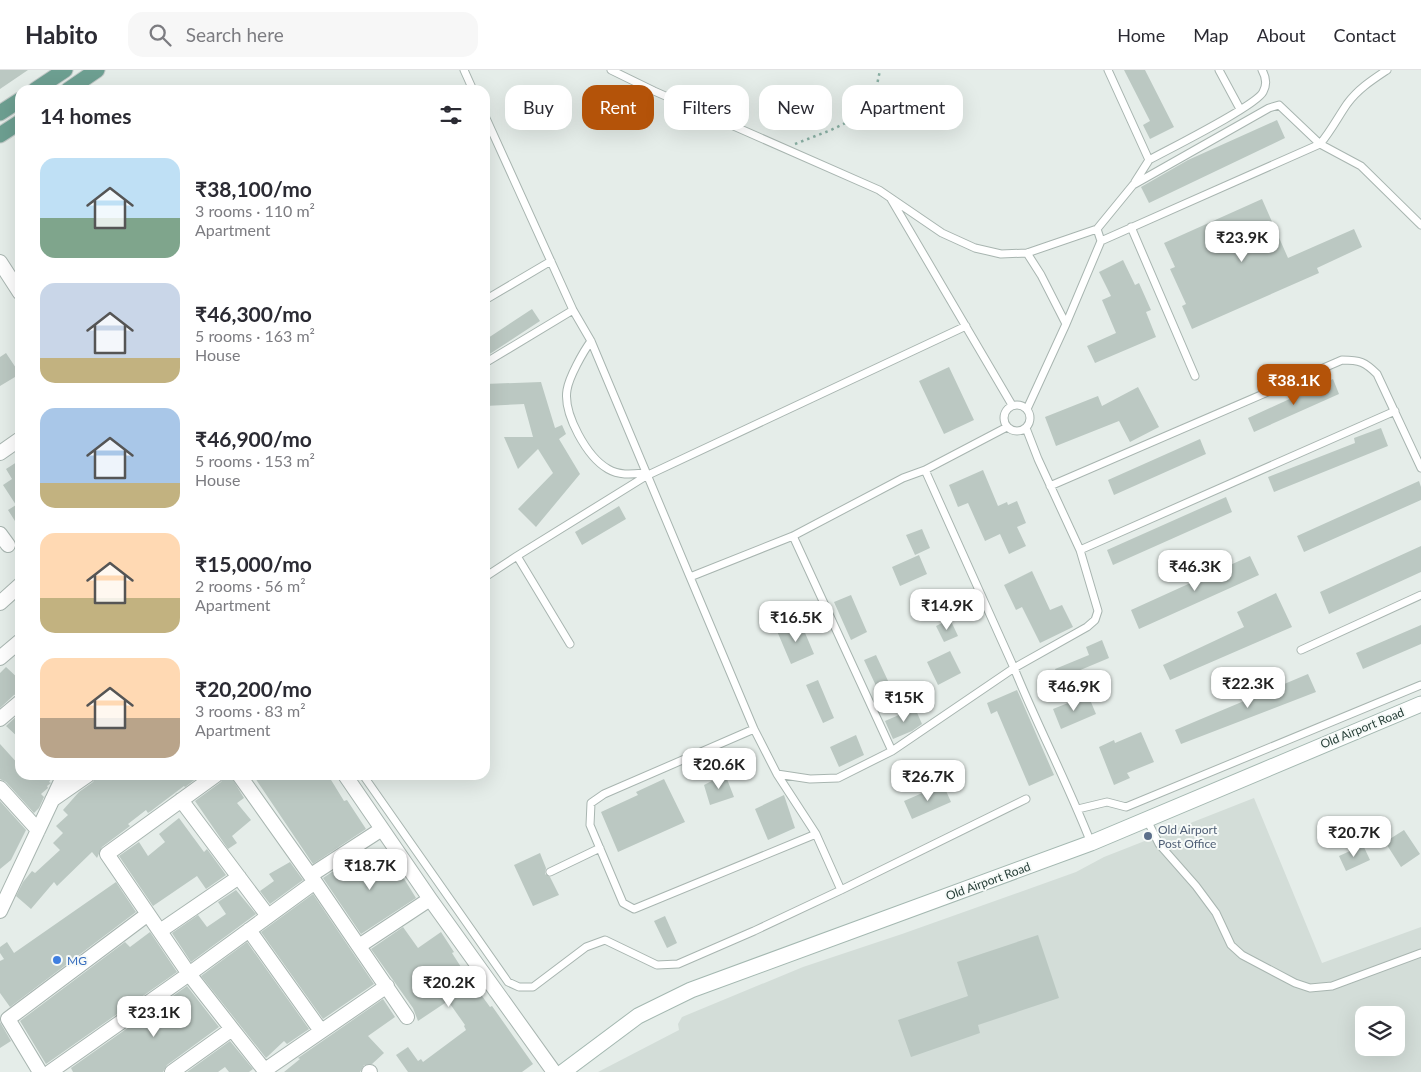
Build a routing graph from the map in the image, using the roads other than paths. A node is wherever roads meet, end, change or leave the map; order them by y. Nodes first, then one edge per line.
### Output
1 (97, 70) edge
2 (612, 70) edge
3 (1108, 70) edge
4 (1219, 70) edge
5 (1262, 70) edge
6 (1387, 70) edge
7 (465, 72) edge
8 (55, 73) edge
9 (41, 85) edge
10 (75, 85) edge
11 (471, 85) edge
12 (15, 103) edge
13 (1240, 109) junction
14 (0, 113) edge
15 (15, 125) edge
16 (490, 127) edge
17 (0, 135) edge
18 (1320, 144) junction
19 (1149, 160) junction
20 (1133, 184) junction
21 (890, 197) junction
22 (1421, 225) edge
23 (1131, 227) junction
24 (1097, 228) junction
25 (1102, 242) junction
26 (1026, 253) junction
27 (551, 261) junction
28 (2, 270) edge
29 (15, 287) edge
30 (490, 297) edge
31 (573, 310) junction
32 (1066, 324) junction
33 (966, 326) junction
34 (591, 341) junction
35 (490, 360) edge
36 (1195, 376) dead end
37 (1012, 405) junction
38 (1028, 409) junction
39 (1395, 411) junction
40 (1007, 427) junction
41 (1026, 428) junction
42 (15, 443) edge
43 (0, 453) edge
44 (1421, 468) edge
45 (925, 470) junction
46 (646, 475) junction
47 (1050, 486) junction
48 (793, 536) junction
49 (1080, 550) junction
50 (517, 556) junction
51 (490, 574) edge
52 (690, 577) junction
53 (15, 589) edge
54 (1421, 595) edge
55 (0, 602) edge
56 (570, 644) dead end
57 (15, 645) edge
58 (1301, 650) dead end
59 (0, 658) edge
60 (1014, 668) junction
61 (1421, 685) edge
62 (1421, 704) edge
63 (15, 706) edge
64 (0, 719) edge
65 (754, 729) junction
66 (892, 751) junction
67 (777, 774) junction
68 (62, 780) edge
69 (81, 780) edge
70 (209, 780) edge
71 (243, 780) edge
72 (348, 780) edge
73 (367, 780) edge
74 (0, 788) edge
75 (1026, 799) dead end
76 (182, 800) junction
77 (51, 801) junction
78 (1078, 809) junction
79 (1146, 819) junction
80 (382, 829) junction
81 (38, 830) junction
82 (816, 834) junction
83 (1091, 843) junction
84 (600, 848) junction
85 (550, 872) dead end
86 (239, 877) junction
87 (313, 878) junction
88 (841, 890) junction
89 (4, 891) edge
90 (430, 899) junction
91 (0, 911) edge
92 (148, 914) junction
93 (268, 916) junction
94 (249, 930) junction
95 (160, 931) junction
96 (359, 946) junction
97 (1421, 953) edge
98 (189, 974) junction
99 (387, 986) junction
100 (408, 1017) dead end
101 (232, 1029) junction
102 (321, 1031) junction
103 (266, 1071) edge
104 (40, 1072) edge
105 (50, 1072) edge
106 (172, 1072) edge
107 (554, 1072) edge
108 (563, 1072) edge

1 - 10 main road
2 - 21 lane
3 - 19 lane
4 - 13 lane
5 - 13 lane
6 - 18 lane
7 - 11 lane
8 - 9 main road
12 - 14 main road
13 - 19 lane
15 - 17 main road
16 - 27 lane
18 - 20 lane
18 - 22 lane
18 - 23 lane
19 - 20 lane
20 - 24 lane
21 - 26 lane
21 - 33 lane
23 - 25 lane
23 - 36 lane
24 - 25 lane
24 - 26 lane
25 - 32 lane
26 - 32 lane
27 - 30 lane
27 - 31 lane
28 - 29 street
31 - 34 lane
31 - 35 lane
32 - 38 lane
33 - 37 lane
33 - 46 lane
34 - 46 lane
34 - 46 lane
37 - 38 lane
37 - 40 lane
38 - 41 lane
39 - 44 lane
39 - 47 lane
39 - 49 lane
40 - 41 lane
40 - 45 lane
41 - 47 lane
42 - 43 street
45 - 48 lane
45 - 60 lane
46 - 50 lane
46 - 52 lane
47 - 49 lane
48 - 52 lane
48 - 66 lane
49 - 60 lane
50 - 51 lane
50 - 56 lane
52 - 65 lane
53 - 55 street
54 - 58 lane
57 - 59 street
60 - 66 lane
60 - 78 lane
61 - 78 lane
62 - 79 main road, Old Airport Road
63 - 64 street
65 - 67 lane
65 - 84 lane
66 - 67 lane
67 - 82 lane
68 - 77 street
69 - 77 street
70 - 76 street
71 - 87 street
72 - 80 street
73 - 88 lane
74 - 81 street
75 - 88 lane
76 - 86 street
76 - 92 street
77 - 81 street
78 - 83 lane
79 - 83 main road, Old Airport Road
79 - 97 lane
80 - 87 street
80 - 90 street
81 - 89 street
82 - 84 lane
82 - 88 lane
83 - 108 main road, Old Airport Road
84 - 85 lane
86 - 93 street
86 - 95 street
87 - 93 street
87 - 96 street
89 - 91 street
90 - 96 street
90 - 107 street
92 - 95 street
92 - 104 street
93 - 94 street
94 - 98 street
94 - 102 street
95 - 98 street
96 - 99 street
98 - 101 street
98 - 105 street
99 - 100 street
99 - 102 street
101 - 103 street
101 - 106 street
102 - 103 street

